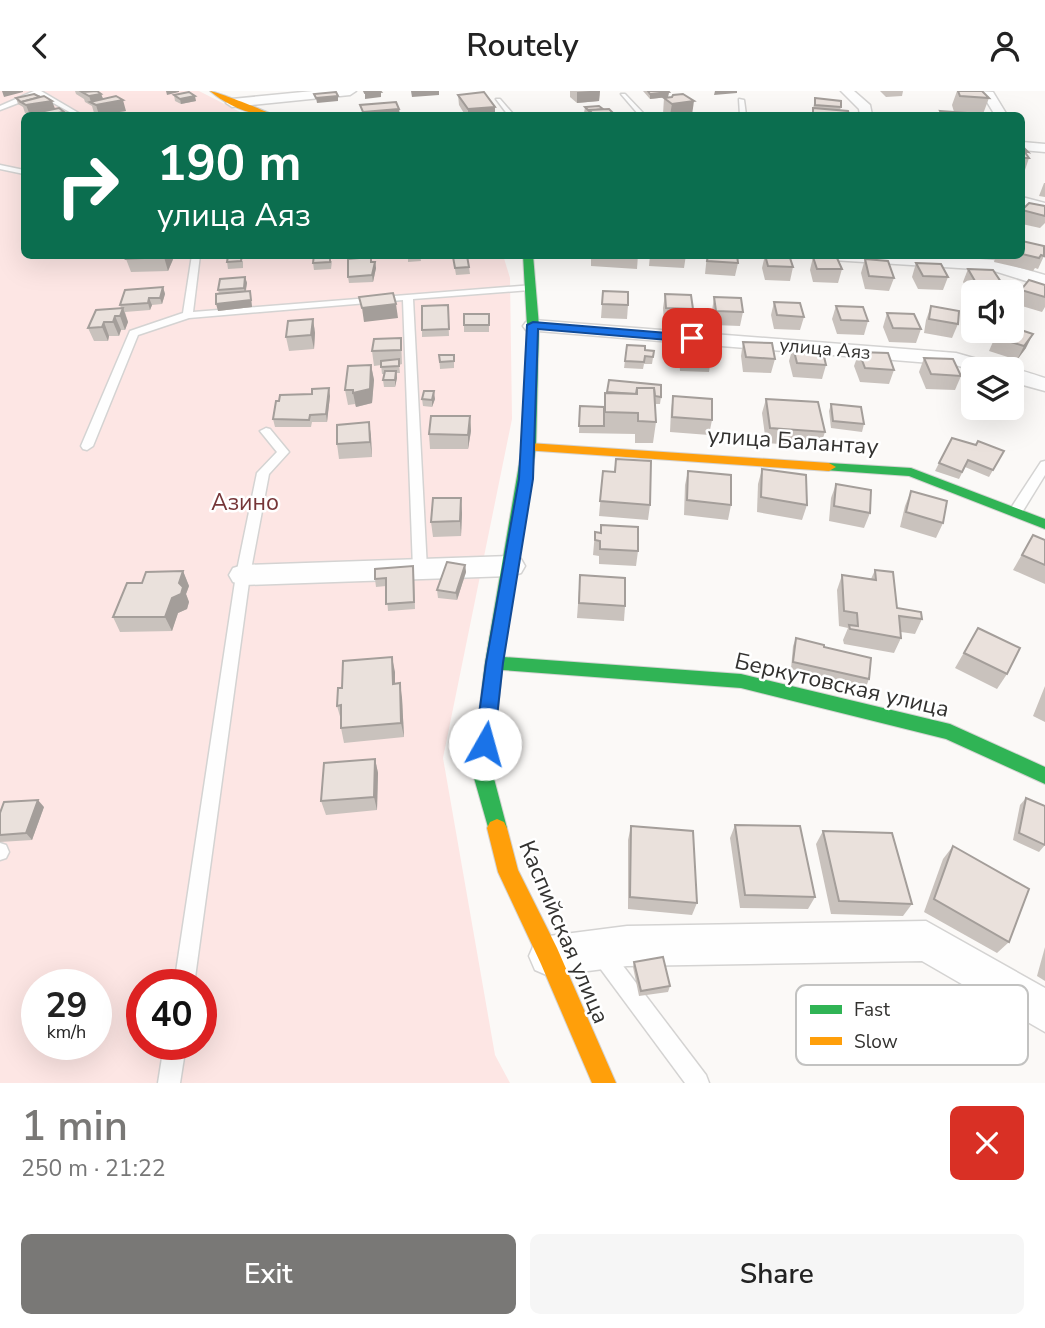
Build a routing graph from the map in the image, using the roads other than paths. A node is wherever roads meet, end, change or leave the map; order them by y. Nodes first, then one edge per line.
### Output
1 (213, 91) edge
2 (350, 91) edge
3 (847, 91) edge
4 (981, 91) edge
5 (37, 92) edge
6 (623, 95) dead end
7 (498, 100) dead end
8 (741, 100) dead end
9 (232, 103) junction
10 (0, 108) edge
11 (74, 112) edge
12 (260, 112) edge
13 (508, 112) edge
14 (639, 112) edge
15 (743, 112) edge
16 (866, 112) edge
17 (999, 112) edge
18 (1025, 146) edge
19 (1045, 148) edge
20 (0, 167) edge
21 (21, 171) edge
22 (1025, 203) edge
23 (1045, 208) edge
24 (195, 259) edge
25 (528, 259) edge
26 (896, 259) edge
27 (1045, 281) edge
28 (530, 288) junction
29 (408, 298) junction
30 (188, 315) junction
31 (533, 325) junction
32 (961, 360) edge
33 (1024, 379) edge
34 (1045, 385) edge
35 (266, 431) dead end
36 (87, 446) dead end
37 (529, 446) junction
38 (1045, 465) edge
39 (1016, 511) junction
40 (1045, 524) edge
41 (511, 566) junction
42 (419, 569) junction
43 (243, 575) junction
44 (494, 663) junction
45 (1045, 776) edge
46 (599, 951) junction
47 (549, 956) junction
48 (186, 969) edge
49 (1001, 985) edge
50 (1028, 1001) edge
51 (1045, 1011) edge
52 (173, 1060) edge
53 (169, 1083) edge
54 (604, 1083) edge
55 (698, 1083) edge

1 - 9 street
2 - 9 street
3 - 16 street
4 - 17 street
5 - 10 lane
5 - 11 lane
6 - 14 lane
7 - 13 lane
8 - 15 lane
9 - 12 street
18 - 19 street
20 - 21 lane
22 - 23 street
24 - 30 lane
25 - 28 street, Каспийская улица
26 - 27 street
28 - 29 lane
28 - 31 street, Каспийская улица
29 - 30 lane
29 - 42 lane
30 - 36 lane
31 - 32 street, улица Аяз
31 - 37 street, Каспийская улица
33 - 34 street
35 - 43 lane
37 - 39 street, улица Балантау
37 - 41 street, Каспийская улица
38 - 39 lane
39 - 40 street, улица Балантау
41 - 42 street
41 - 44 street, Каспийская улица
42 - 43 street
43 - 48 lane
44 - 45 street, Беркутовская улица
44 - 47 street, Каспийская улица
46 - 47 street
46 - 49 street
46 - 55 lane
47 - 54 street, Каспийская улица
50 - 51 street
52 - 53 lane

